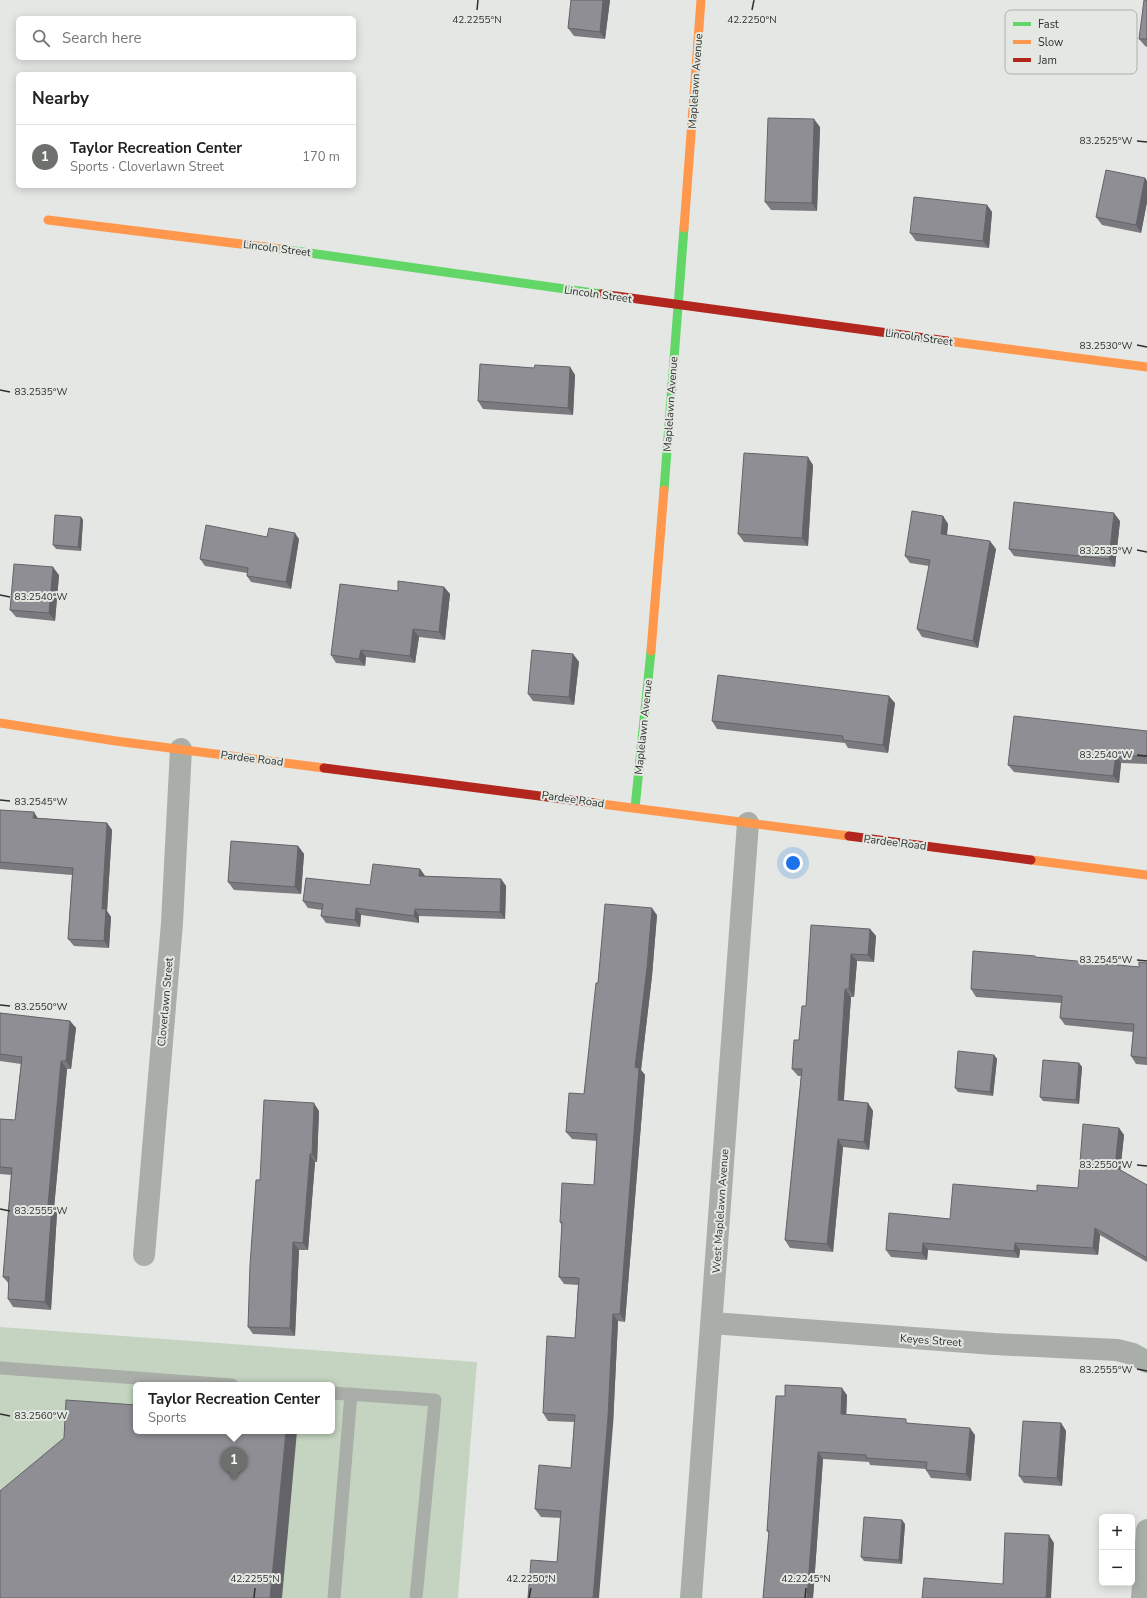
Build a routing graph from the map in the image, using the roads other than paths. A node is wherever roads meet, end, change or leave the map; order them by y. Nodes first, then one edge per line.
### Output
1 (701, 0) edge
2 (48, 220) dead end
3 (678, 305) junction
4 (1147, 367) edge
5 (0, 723) edge
6 (181, 749) junction
7 (635, 808) junction
8 (748, 823) junction
9 (1147, 875) edge
10 (144, 1256) dead end
11 (712, 1323) junction
12 (1147, 1362) edge
13 (0, 1368) edge
14 (191, 1382) edge
15 (335, 1392) edge
16 (351, 1394) junction
17 (1147, 1530) edge
18 (334, 1598) edge
19 (416, 1598) edge
20 (691, 1598) edge
21 (1142, 1598) edge

1 - 3 street, Maplelawn Avenue
2 - 3 street, Lincoln Street
3 - 4 street, Lincoln Street
3 - 7 street, Maplelawn Avenue
5 - 6 street, Pardee Road
6 - 7 street, Pardee Road
6 - 10 street, Cloverlawn Street
7 - 8 street, Pardee Road
8 - 9 street, Pardee Road
8 - 11 street, West Maplelawn Avenue
11 - 12 street, Keyes Street
11 - 20 street, West Maplelawn Avenue
13 - 14 lane
15 - 16 lane
16 - 18 lane
16 - 19 lane
17 - 21 street

